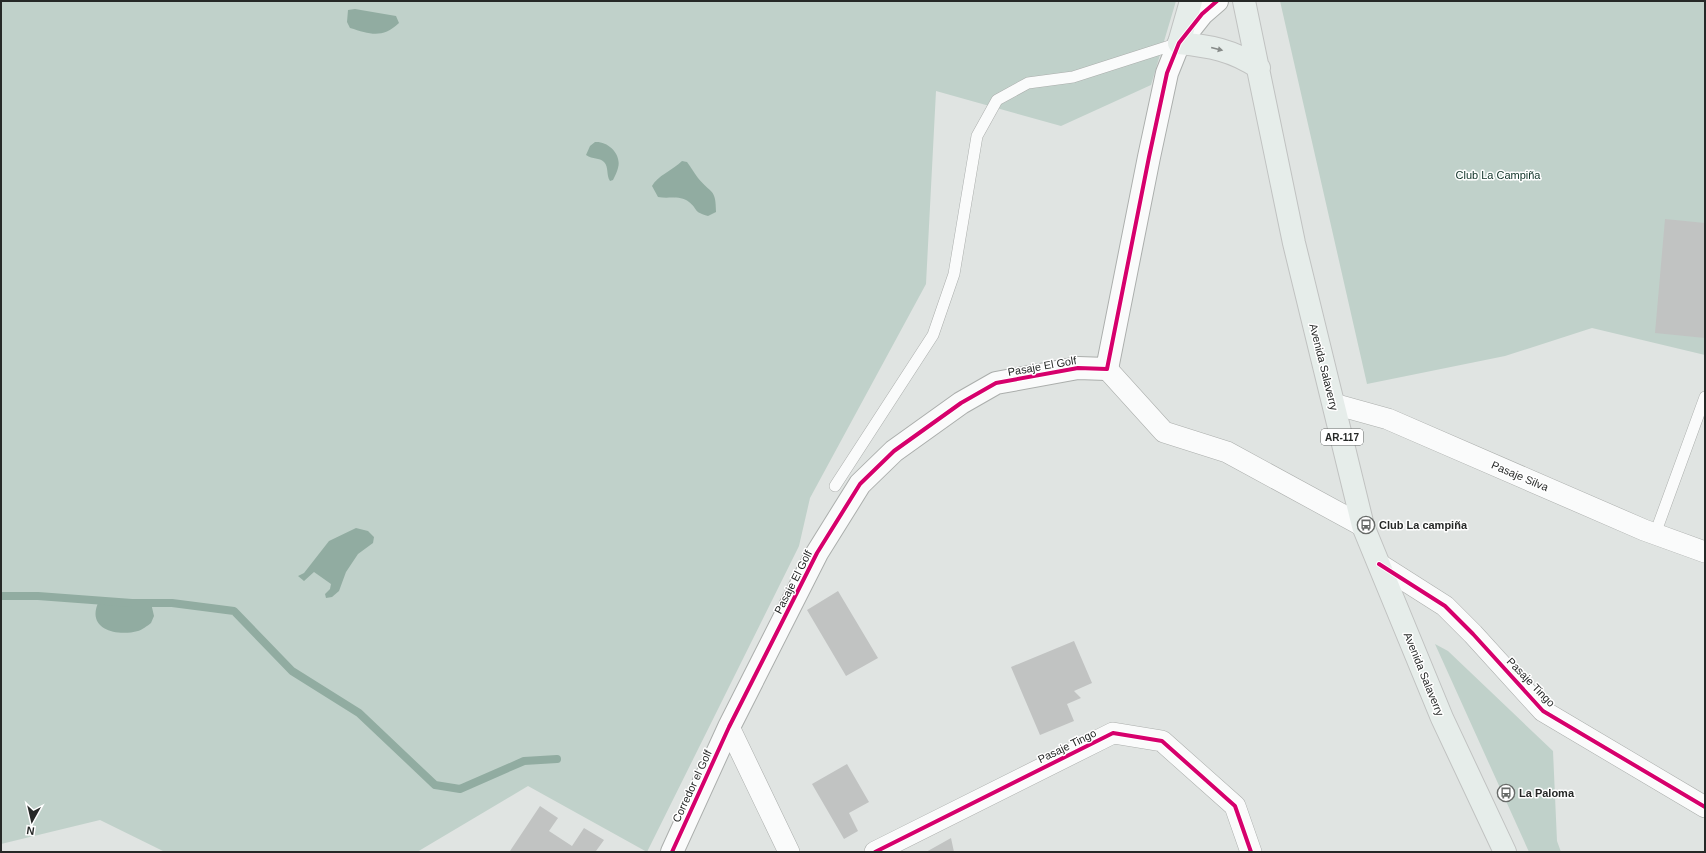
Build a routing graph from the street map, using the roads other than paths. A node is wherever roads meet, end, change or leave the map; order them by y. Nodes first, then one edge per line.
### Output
1 (1191, 1) edge
2 (1217, 1) edge
3 (1244, 1) edge
4 (1179, 43) junction
5 (1259, 68) junction
6 (1107, 369) junction
7 (1705, 397) edge
8 (1334, 404) junction
9 (835, 486) dead end
10 (1363, 526) junction
11 (1655, 534) junction
12 (1705, 552) edge
13 (1379, 564) junction
14 (729, 728) junction
15 (1705, 807) edge
16 (672, 852) edge
17 (789, 852) edge
18 (875, 852) edge
19 (1251, 852) edge
20 (1505, 852) edge

1 - 4 main road
2 - 4 street
3 - 5 main road, Avenida Salaverry / AR-117
4 -> 5 main road
4 - 6 street
4 - 9 lane
5 - 8 main road, Avenida Salaverry / AR-117
6 - 10 street
6 - 14 street, Pasaje El Golf
7 - 11 lane
8 - 10 main road, Avenida Salaverry / AR-117
8 - 11 street, Pasaje Silva
10 - 13 main road, Avenida Salaverry / AR-117
11 - 12 street, Pasaje Silva
13 - 15 street, Pasaje Tingo
13 - 20 main road, Avenida Salaverry / AR-117
14 - 16 street, Corredor el Golf
14 - 17 street
18 - 19 street, Pasaje Tingo

